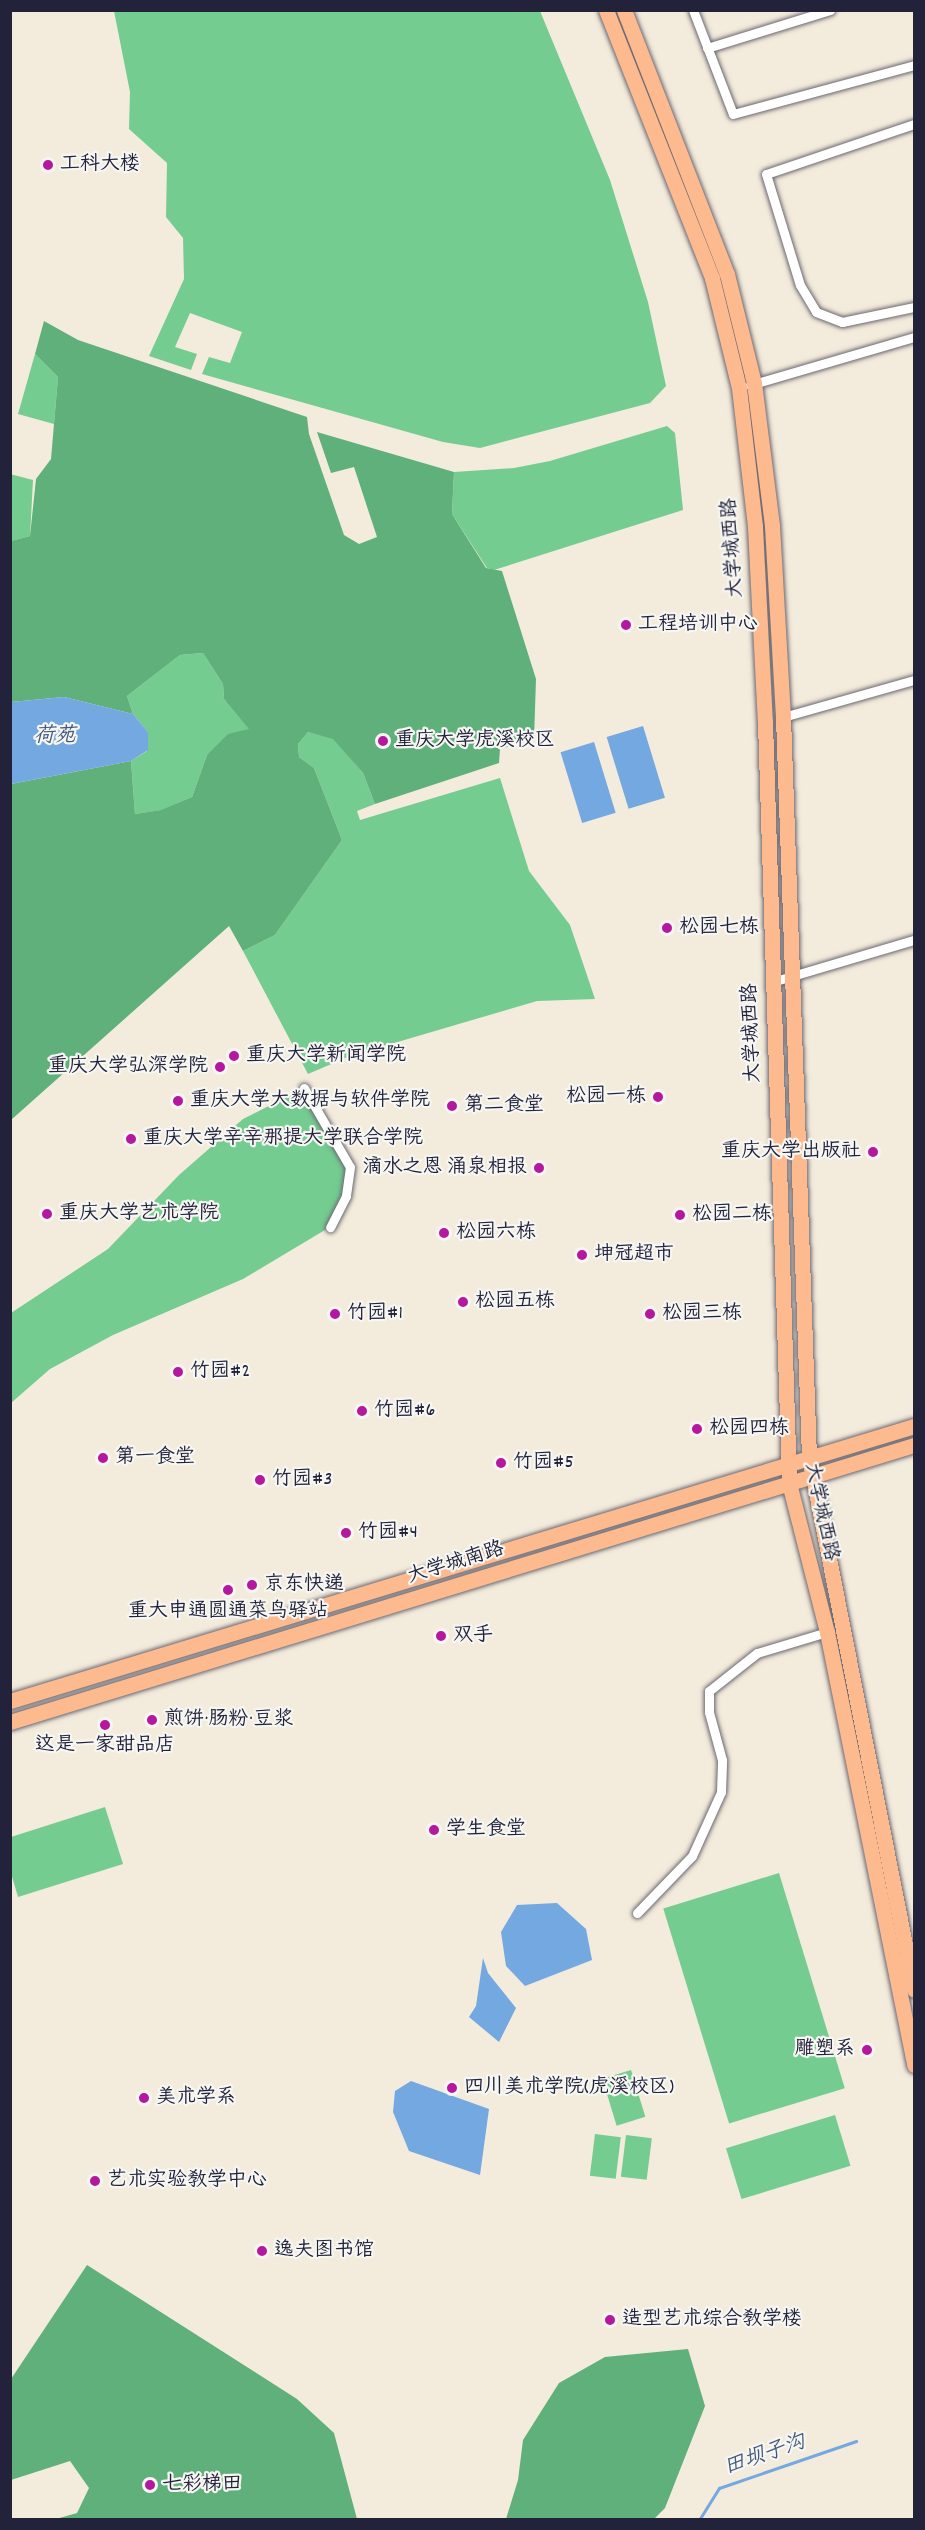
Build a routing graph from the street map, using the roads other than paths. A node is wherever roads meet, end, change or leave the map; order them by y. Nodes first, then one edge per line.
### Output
1 (606, 10) edge
2 (624, 10) edge
3 (693, 10) edge
4 (830, 10) edge
5 (707, 48) junction
6 (915, 65) edge
7 (915, 124) edge
8 (915, 307) edge
9 (915, 337) edge
10 (747, 386) junction
11 (915, 680) edge
12 (783, 717) junction
13 (915, 940) edge
14 (789, 977) junction
15 (772, 982) junction
16 (304, 1088) dead end
17 (330, 1227) dead end
18 (915, 1426) edge
19 (915, 1445) edge
20 (808, 1457) junction
21 (787, 1463) junction
22 (811, 1476) junction
23 (789, 1484) junction
24 (827, 1632) junction
25 (10, 1701) edge
26 (10, 1722) edge
27 (637, 1913) dead end
28 (915, 1990) edge
29 (915, 2065) edge

1 - 10 main road, 大学城西路
2 - 10 main road, 大学城西路
3 - 5 street
4 - 5 street
5 - 6 street
7 - 8 street
9 - 10 street
10 - 12 main road, 大学城西路
10 - 15 main road, 大学城西路
11 - 12 street
12 - 14 main road, 大学城西路
13 - 14 street
14 - 15 street
14 - 20 main road, 大学城西路
15 - 21 main road, 大学城西路
16 - 17 street
18 - 20 main road, 大学城南路
19 - 22 main road, 大学城南路
20 - 21 main road, 大学城南路
20 - 22 main road, 大学城西路
21 - 23 main road, 大学城西路
21 - 25 main road, 大学城南路
22 - 23 main road, 大学城南路
22 - 28 main road, 大学城西路
23 - 24 main road, 大学城西路
23 - 26 main road, 大学城南路
24 - 27 street
24 - 29 main road, 大学城西路

